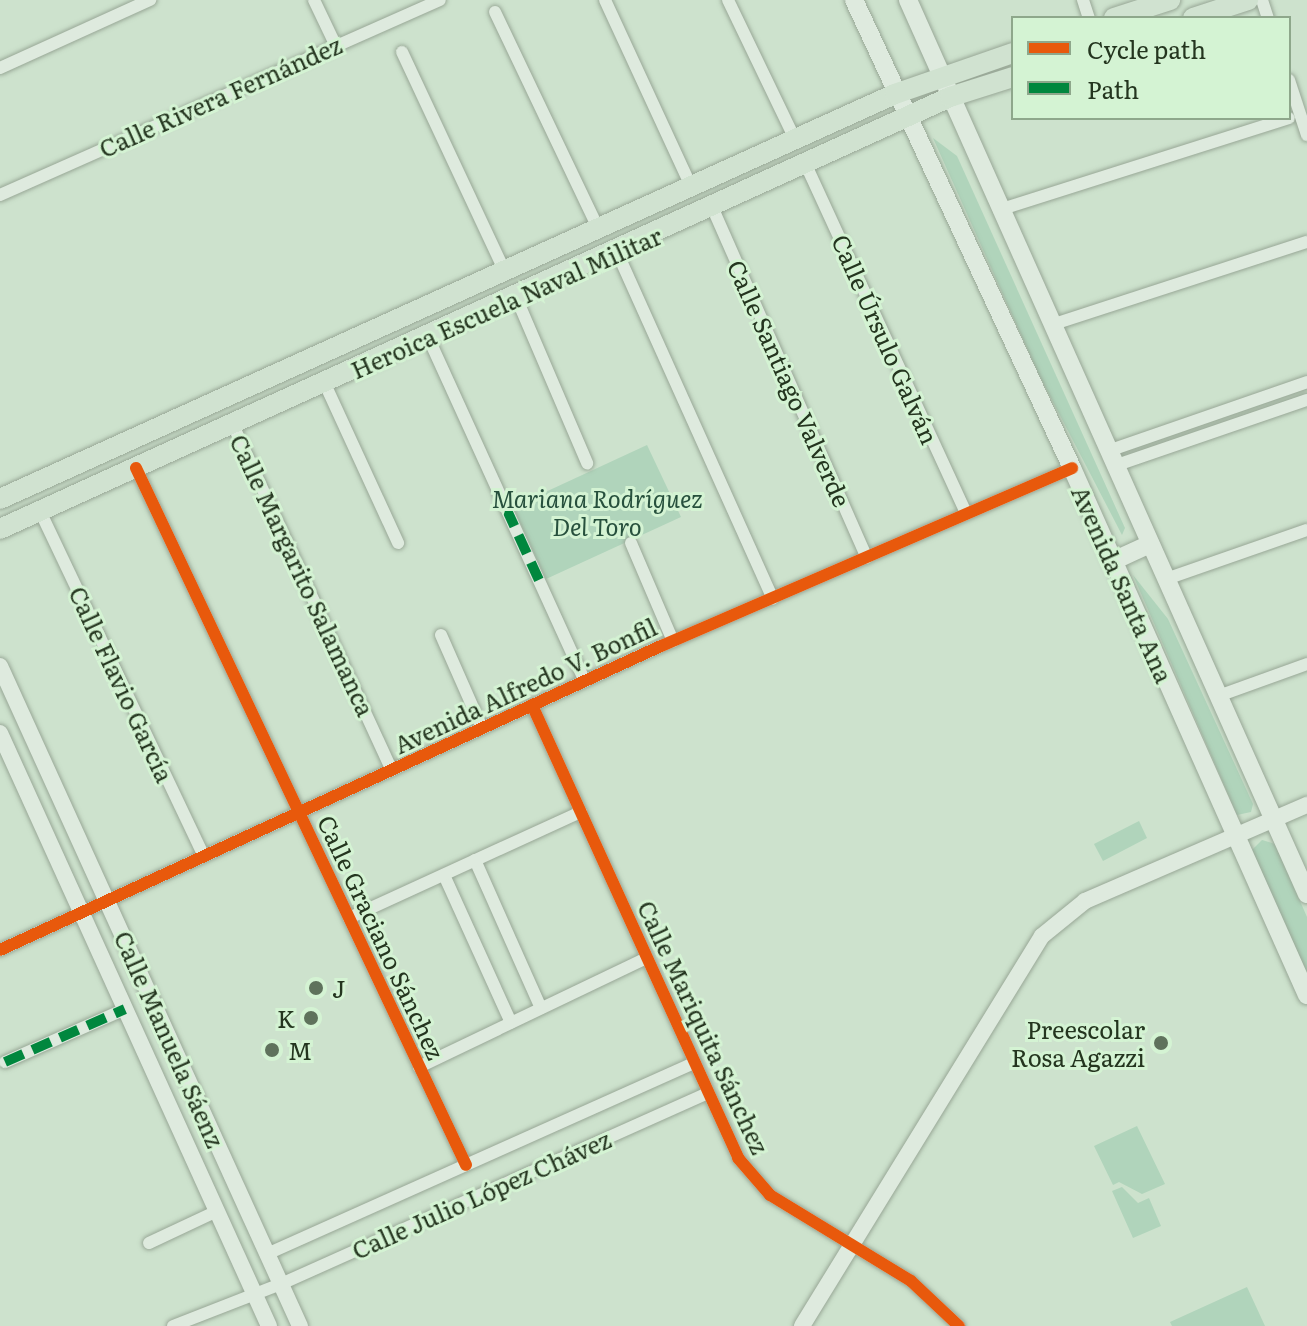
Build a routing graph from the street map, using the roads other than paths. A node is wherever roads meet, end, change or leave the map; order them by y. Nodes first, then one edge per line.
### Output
1 (150, 0) edge
2 (314, 0) edge
3 (440, 0) edge
4 (605, 0) edge
5 (728, 0) edge
6 (854, 0) edge
7 (908, 0) edge
8 (1170, 0) edge
9 (1248, 0) edge
10 (495, 12) dead end
11 (1120, 16) edge
12 (1199, 16) edge
13 (335, 44) junction
14 (402, 52) dead end
15 (1011, 54) edge
16 (0, 68) edge
17 (941, 78) junction
18 (1011, 78) edge
19 (895, 94) junction
20 (950, 97) junction
21 (1293, 117) edge
22 (906, 119) junction
23 (1284, 120) edge
24 (1307, 135) edge
25 (795, 139) junction
26 (806, 165) junction
27 (692, 188) junction
28 (0, 195) edge
29 (713, 209) junction
30 (999, 210) junction
31 (599, 230) junction
32 (1307, 242) edge
33 (617, 252) junction
34 (505, 272) junction
35 (516, 297) junction
36 (1051, 325) junction
37 (428, 337) junction
38 (1307, 382) edge
39 (325, 384) junction
40 (1307, 400) edge
41 (233, 425) junction
42 (1111, 459) junction
43 (587, 463) dead end
44 (136, 468) junction
45 (1072, 468) junction
46 (1, 496) edge
47 (40, 511) junction
48 (966, 513) junction
49 (0, 529) edge
50 (1307, 530) edge
51 (398, 543) dead end
52 (631, 543) dead end
53 (1150, 544) junction
54 (867, 558) junction
55 (1113, 561) junction
56 (1166, 579) junction
57 (773, 599) junction
58 (441, 635) dead end
59 (673, 641) junction
60 (1307, 664) edge
61 (0, 666) edge
62 (585, 681) junction
63 (1218, 696) junction
64 (532, 705) junction
65 (482, 728) junction
66 (0, 733) edge
67 (392, 770) junction
68 (1307, 805) edge
69 (299, 812) junction
70 (581, 812) junction
71 (1273, 817) junction
72 (1236, 832) junction
73 (204, 856) junction
74 (475, 860) junction
75 (444, 875) junction
76 (1307, 894) edge
77 (107, 901) junction
78 (81, 912) junction
79 (349, 918) junction
80 (0, 950) edge
81 (646, 958) junction
82 (1307, 995) edge
83 (541, 1008) junction
84 (125, 1009) junction
85 (511, 1023) junction
86 (5, 1062) dead end
87 (693, 1063) junction
88 (419, 1067) junction
89 (707, 1093) junction
90 (466, 1165) junction
91 (217, 1211) junction
92 (149, 1243) dead end
93 (851, 1245) junction
94 (267, 1254) junction
95 (281, 1284) junction
96 (254, 1292) junction
97 (173, 1326) edge
98 (269, 1326) edge
99 (300, 1326) edge
100 (802, 1326) edge
101 (959, 1326) edge

1 - 16 street
2 - 13 street
3 - 13 street, Calle Rivera Fernández
4 - 27 street
5 - 25 street
6 - 19 main road, Avenida Santa Ana
7 - 17 main road, Avenida Santa Ana
8 - 11 main road
9 - 12 main road
10 - 31 street
13 - 28 street, Calle Rivera Fernández
14 - 34 street
15 - 17 main road, Heroica Escuela Naval Militar
17 - 19 main road, Heroica Escuela Naval Militar
17 - 20 main road, Avenida Santa Ana
18 - 20 main road, Heroica Escuela Naval Militar
19 - 22 main road, Avenida Santa Ana
19 - 25 main road, Heroica Escuela Naval Militar
20 - 22 main road, Heroica Escuela Naval Militar
20 - 30 main road, Avenida Santa Ana
21 - 24 street
22 - 26 main road, Heroica Escuela Naval Militar
22 - 45 main road, Avenida Santa Ana
23 - 30 street
25 - 27 main road, Heroica Escuela Naval Militar
26 - 29 main road, Heroica Escuela Naval Militar
26 - 48 street, Calle Úrsulo Galván
27 - 31 main road, Heroica Escuela Naval Militar
29 - 33 main road, Heroica Escuela Naval Militar
29 - 54 street, Calle Santiago Valverde
30 - 36 main road, Avenida Santa Ana
31 - 34 main road, Heroica Escuela Naval Militar
32 - 36 street
33 - 35 main road, Heroica Escuela Naval Militar
33 - 57 street
34 - 46 main road, Heroica Escuela Naval Militar
35 - 37 main road, Heroica Escuela Naval Militar
35 - 43 street
36 - 42 main road, Avenida Santa Ana
37 - 39 main road, Heroica Escuela Naval Militar
37 - 62 street
38 - 42 street
39 - 41 main road, Heroica Escuela Naval Militar
39 - 51 street
40 - 42 street
41 - 44 main road, Heroica Escuela Naval Militar
41 - 67 street, Calle Margarito Salamanca
42 - 53 main road, Avenida Santa Ana
44 - 47 main road, Heroica Escuela Naval Militar
44 - 69 street, Calle Graciano Sánchez
45 - 48 street, Avenida Alfredo V. Bonfil
45 - 55 main road, Avenida Santa Ana
47 - 49 main road, Heroica Escuela Naval Militar
47 - 73 street, Calle Flavio García
48 - 54 street, Avenida Alfredo V. Bonfil
50 - 56 street
52 - 59 street
53 - 55 main road
53 - 56 main road, Avenida Santa Ana
54 - 57 street, Avenida Alfredo V. Bonfil
55 - 72 main road, Avenida Santa Ana
56 - 63 main road, Avenida Santa Ana
57 - 59 street, Avenida Alfredo V. Bonfil
58 - 65 street
59 - 62 street, Avenida Alfredo V. Bonfil
60 - 63 street
61 - 77 street, Calle Manuela Sáenz
62 - 64 street, Avenida Alfredo V. Bonfil
63 - 71 main road, Avenida Santa Ana
64 - 65 street, Avenida Alfredo V. Bonfil
64 - 70 street, Calle Mariquita Sánchez
65 - 67 street, Avenida Alfredo V. Bonfil
66 - 78 street, Calle Manuela Sáenz
67 - 69 street, Avenida Alfredo V. Bonfil
68 - 71 street
69 - 73 street, Avenida Alfredo V. Bonfil
69 - 79 street, Calle Graciano Sánchez
70 - 74 street
70 - 81 street, Calle Mariquita Sánchez
71 - 72 street
71 - 76 main road, Avenida Santa Ana
72 - 82 main road, Avenida Santa Ana
72 - 93 street
73 - 77 street, Avenida Alfredo V. Bonfil
74 - 75 street
74 - 83 street
75 - 79 street
75 - 85 street
77 - 78 street, Avenida Alfredo V. Bonfil
77 - 94 street, Calle Manuela Sáenz
78 - 80 street, Avenida Alfredo V. Bonfil
78 - 84 street, Calle Manuela Sáenz
79 - 88 street, Calle Graciano Sánchez
81 - 83 street
81 - 87 street, Calle Mariquita Sánchez
83 - 85 street
84 - 86 street
84 - 91 street, Calle Manuela Sáenz
85 - 88 street
87 - 89 street, Calle Mariquita Sánchez
87 - 90 street, Calle Julio López Chávez
88 - 90 street, Calle Graciano Sánchez
89 - 93 street, Calle Mariquita Sánchez
89 - 95 street, Calle Julio López Chávez
90 - 94 street, Calle Julio López Chávez
91 - 92 street
91 - 96 street, Calle Manuela Sáenz
93 - 100 street
93 - 101 street, Calle Mariquita Sánchez
94 - 95 street, Calle Manuela Sáenz
95 - 96 street, Calle Julio López Chávez
95 - 99 street, Calle Manuela Sáenz
96 - 97 street, Calle Julio López Chávez
96 - 98 street, Calle Manuela Sáenz

